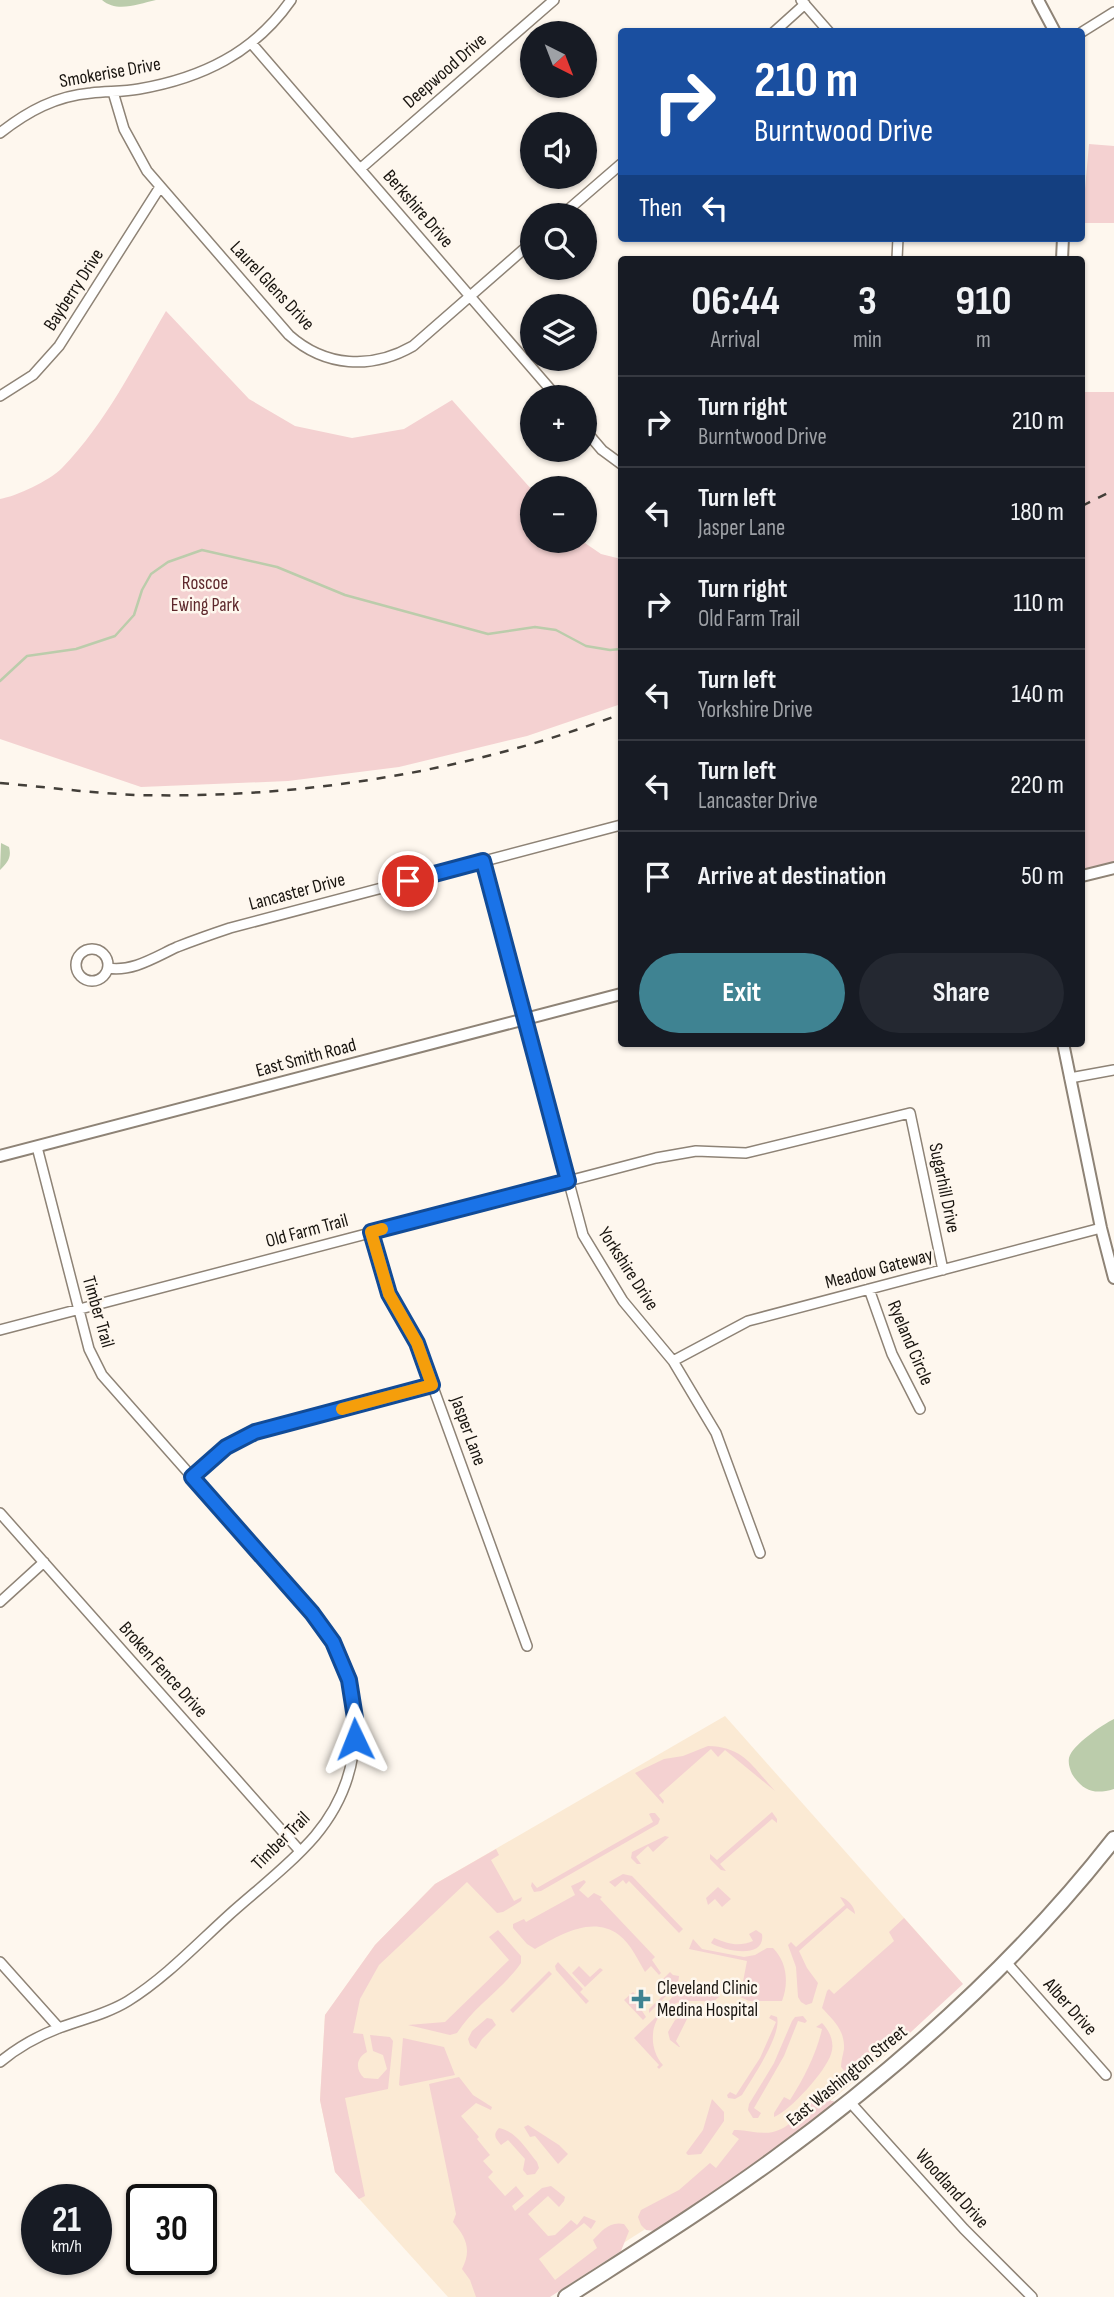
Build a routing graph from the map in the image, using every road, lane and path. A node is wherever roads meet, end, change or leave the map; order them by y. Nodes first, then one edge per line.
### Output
1 (291, 0) edge
2 (554, 0) edge
3 (1038, 0) edge
4 (803, 2) edge
5 (1114, 12) edge
6 (778, 28) edge
7 (826, 28) edge
8 (1053, 28) edge
9 (1085, 30) edge
10 (252, 44) junction
11 (113, 92) junction
12 (0, 133) edge
13 (618, 167) edge
14 (360, 169) junction
15 (160, 187) junction
16 (576, 203) edge
17 (520, 252) edge
18 (470, 296) junction
19 (547, 385) edge
20 (0, 396) edge
21 (597, 444) edge
22 (618, 462) edge
23 (618, 826) edge
24 (483, 861) junction
25 (1114, 868) edge
26 (1085, 875) edge
27 (108, 968) dead end
28 (618, 995) edge
29 (525, 1019) junction
30 (1064, 1047) edge
31 (1114, 1070) edge
32 (1070, 1078) junction
33 (910, 1113) joint
34 (37, 1147) junction
35 (0, 1156) edge
36 (568, 1181) junction
37 (1101, 1228) junction
38 (371, 1232) junction
39 (943, 1270) junction
40 (1114, 1278) edge
41 (869, 1289) junction
42 (78, 1309) junction
43 (0, 1330) edge
44 (673, 1361) junction
45 (432, 1385) junction
46 (920, 1409) dead end
47 (192, 1477) junction
48 (0, 1513) edge
49 (760, 1553) dead end
50 (44, 1562) junction
51 (0, 1602) edge
52 (527, 1646) dead end
53 (1114, 1839) edge
54 (300, 1851) junction
55 (0, 1962) edge
56 (1006, 1962) junction
57 (60, 2028) junction
58 (0, 2062) edge
59 (1107, 2075) dead end
60 (849, 2101) junction
61 (574, 2295) edge
62 (1032, 2297) edge

1 - 10 street, Smokerise Drive
2 - 14 street, Deepwood Drive
3 - 8 street
4 - 6 street
4 - 7 street
5 - 9 street
10 - 11 street, Smokerise Drive
10 - 14 street, Berkshire Drive
11 - 12 street, Smokerise Drive
11 - 15 street, Laurel Glens Drive
13 - 16 street
14 - 18 street, Berkshire Drive
15 - 18 street, Laurel Glens Drive
15 - 20 street, Bayberry Drive
17 - 18 street, Laurel Glens Drive
18 - 19 street, Berkshire Drive
21 - 22 street
23 - 24 street, Lancaster Drive
24 - 27 street, Lancaster Drive
24 - 29 street, Yorkshire Drive
25 - 26 street
28 - 29 street, East Smith Road
29 - 34 street, East Smith Road
29 - 36 street, Yorkshire Drive
30 - 32 street
31 - 32 street
32 - 37 street
33 - 36 street, Old Farm Trail
33 - 39 street, Sugarhill Drive
34 - 35 street, East Smith Road
34 - 42 street, Timber Trail
36 - 38 street, Old Farm Trail
36 - 44 street, Yorkshire Drive
37 - 39 street, Meadow Gateway
37 - 40 street
38 - 42 street, Old Farm Trail
38 - 45 street, Jasper Lane
39 - 41 street, Meadow Gateway
41 - 44 street, Meadow Gateway
41 - 46 street, Ryeland Circle
42 - 43 street, Old Farm Trail
42 - 47 street, Timber Trail
44 - 49 street, Yorkshire Drive
45 - 47 street
45 - 52 street, Jasper Lane
47 - 54 street, Timber Trail
48 - 50 street, Broken Fence Drive
50 - 51 street
50 - 54 street, Broken Fence Drive
53 - 56 highway, East Washington Street
54 - 57 street, Timber Trail
55 - 57 street
56 - 59 street, Alber Drive
56 - 60 highway, East Washington Street
57 - 58 street, Timber Trail
60 - 61 highway, East Washington Street
60 - 62 street, Woodland Drive

